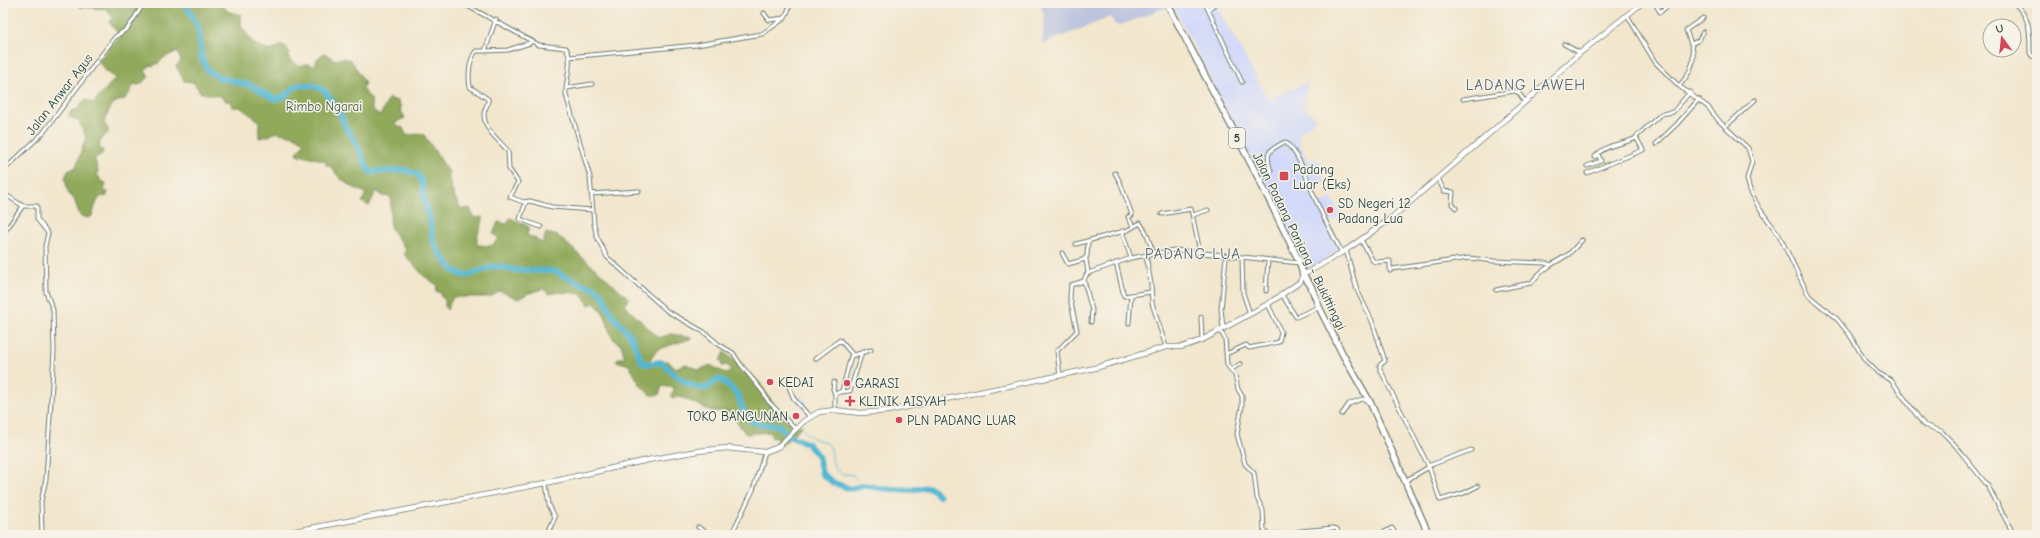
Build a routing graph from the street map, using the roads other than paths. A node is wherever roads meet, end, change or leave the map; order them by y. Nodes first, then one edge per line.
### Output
1 (144, 3) edge
2 (462, 3) edge
3 (791, 3) edge
4 (1168, 3) edge
5 (1205, 3) edge
6 (1216, 3) edge
7 (1642, 3) edge
8 (1655, 3) edge
9 (1671, 3) edge
10 (2014, 3) edge
11 (1208, 9) junction
12 (764, 13) dead end
13 (1627, 15) junction
14 (785, 18) junction
15 (1702, 18) dead end
16 (496, 20) junction
17 (1703, 32) dead end
18 (531, 40) junction
19 (1564, 44) dead end
20 (1691, 44) junction
21 (485, 51) junction
22 (1580, 53) junction
23 (569, 57) junction
24 (2037, 57) edge
25 (1242, 82) dead end
26 (592, 84) dead end
27 (1679, 86) junction
28 (566, 88) junction
29 (1690, 92) junction
30 (1463, 99) dead end
31 (1699, 99) junction
32 (1755, 100) dead end
33 (1525, 102) junction
34 (1725, 127) junction
35 (1636, 138) junction
36 (1656, 144) dead end
37 (1587, 166) dead end
38 (3, 171) edge
39 (1115, 173) dead end
40 (1587, 173) dead end
41 (1438, 178) junction
42 (1260, 181) junction
43 (639, 191) dead end
44 (3, 194) edge
45 (591, 194) junction
46 (526, 202) junction
47 (23, 206) junction
48 (1456, 208) dead end
49 (592, 210) junction
50 (1208, 210) dead end
51 (1162, 214) dead end
52 (1193, 215) junction
53 (1132, 225) junction
54 (541, 227) dead end
55 (1122, 231) junction
56 (3, 234) edge
57 (1361, 240) junction
58 (1582, 240) dead end
59 (1088, 241) junction
60 (1076, 244) dead end
61 (1344, 251) junction
62 (1199, 252) junction
63 (1062, 253) dead end
64 (1154, 254) junction
65 (1146, 255) junction
66 (1226, 257) junction
67 (1131, 258) junction
68 (1242, 258) junction
69 (1084, 259) junction
70 (1268, 260) junction
71 (1116, 263) junction
72 (1300, 263) junction
73 (1551, 265) junction
74 (1088, 273) junction
75 (1303, 275) junction
76 (1084, 281) junction
77 (1496, 290) dead end
78 (1266, 291) dead end
79 (1151, 292) junction
80 (1131, 295) junction
81 (1282, 295) junction
82 (1268, 304) junction
83 (1319, 307) junction
84 (1250, 314) junction
85 (1201, 317) dead end
86 (1091, 322) dead end
87 (1129, 323) dead end
88 (1222, 328) junction
89 (1202, 340) junction
90 (1166, 347) junction
91 (871, 350) dead end
92 (862, 352) junction
93 (1226, 354) junction
94 (853, 355) junction
95 (815, 359) dead end
96 (1240, 364) dead end
97 (1232, 369) junction
98 (1060, 376) junction
99 (834, 382) dead end
100 (789, 387) dead end
101 (841, 392) junction
102 (835, 394) junction
103 (1370, 402) junction
104 (834, 410) junction
105 (1342, 414) dead end
106 (810, 417) junction
107 (796, 430) junction
108 (1471, 450) dead end
109 (765, 452) junction
110 (1429, 467) junction
111 (1405, 480) junction
112 (546, 483) junction
113 (1478, 486) dead end
114 (698, 527) dead end
115 (42, 535) edge
116 (276, 535) edge
117 (547, 535) edge
118 (710, 535) edge
119 (731, 535) edge
120 (1283, 535) edge
121 (1286, 535) edge
122 (1339, 535) edge
123 (1379, 535) edge
124 (1396, 535) edge
125 (1429, 535) edge
126 (2014, 535) edge

1 - 38 street, Jalan Anwar Agus
2 - 16 street
3 - 14 street
4 - 42 highway, Jalan Padang Panjang - Bukittinggi / 5
5 - 11 street
6 - 11 street
7 - 13 main road
8 - 9 street
10 - 24 street
11 - 25 street
12 - 14 street
13 - 22 main road
13 - 27 street
14 - 23 street
15 - 20 street
16 - 18 street
16 - 21 street
17 - 20 street
18 - 21 street
18 - 23 street
19 - 22 street
20 - 27 street
21 - 46 street
22 - 33 main road
23 - 28 street
26 - 28 street
27 - 29 street
28 - 45 street
29 - 31 street
29 - 35 street
30 - 33 street
31 - 34 street
31 - 36 street
32 - 34 street
33 - 41 main road
34 - 126 street
35 - 37 street
35 - 40 street
39 - 53 street
41 - 48 street
41 - 57 main road
42 - 61 street
42 - 72 highway, Jalan Padang Panjang - Bukittinggi / 5
43 - 45 street
44 - 47 street
45 - 49 street
46 - 49 street
46 - 54 street
47 - 56 street
47 - 115 street
49 - 107 street
50 - 52 street
51 - 52 street
52 - 62 street
53 - 55 street
53 - 64 street
55 - 59 street
55 - 67 street
57 - 61 main road
57 - 73 street
58 - 73 street
59 - 60 street
59 - 69 street
61 - 75 main road
61 - 110 street
62 - 64 street
62 - 66 street
63 - 69 street
64 - 65 street
65 - 67 street
65 - 79 street
66 - 68 street
66 - 88 street
67 - 71 street
68 - 70 street
68 - 84 street
69 - 74 street
70 - 72 street
70 - 78 street
71 - 74 street
71 - 80 street
72 - 75 highway, Jalan Padang Panjang - Bukittinggi / 5
73 - 77 street
74 - 76 street
75 - 81 main road
75 - 83 highway, Jalan Padang Panjang - Bukittinggi / 5
76 - 86 street
76 - 98 street
79 - 80 street
79 - 90 street
80 - 87 street
81 - 82 main road
81 - 83 street
82 - 84 main road
82 - 93 street
83 - 103 highway, Jalan Padang Panjang - Bukittinggi / 5
84 - 88 main road
85 - 89 street
88 - 89 main road
88 - 93 street
89 - 90 main road
90 - 98 main road
91 - 92 street
92 - 94 street
92 - 101 street
93 - 97 street
94 - 95 street
94 - 101 street
96 - 97 street
97 - 120 street
98 - 104 main road
99 - 102 street
100 - 106 street
101 - 102 street
102 - 104 street
103 - 105 street
103 - 111 highway, Jalan Padang Panjang - Bukittinggi / 5
104 - 106 main road
106 - 107 main road
107 - 109 main road
108 - 110 street
109 - 112 main road
109 - 119 street
110 - 111 street
110 - 113 street
111 - 125 highway, Jalan Padang Panjang - Bukittinggi / 5
112 - 116 main road
112 - 117 street
114 - 118 street
121 - 122 street
123 - 124 street

